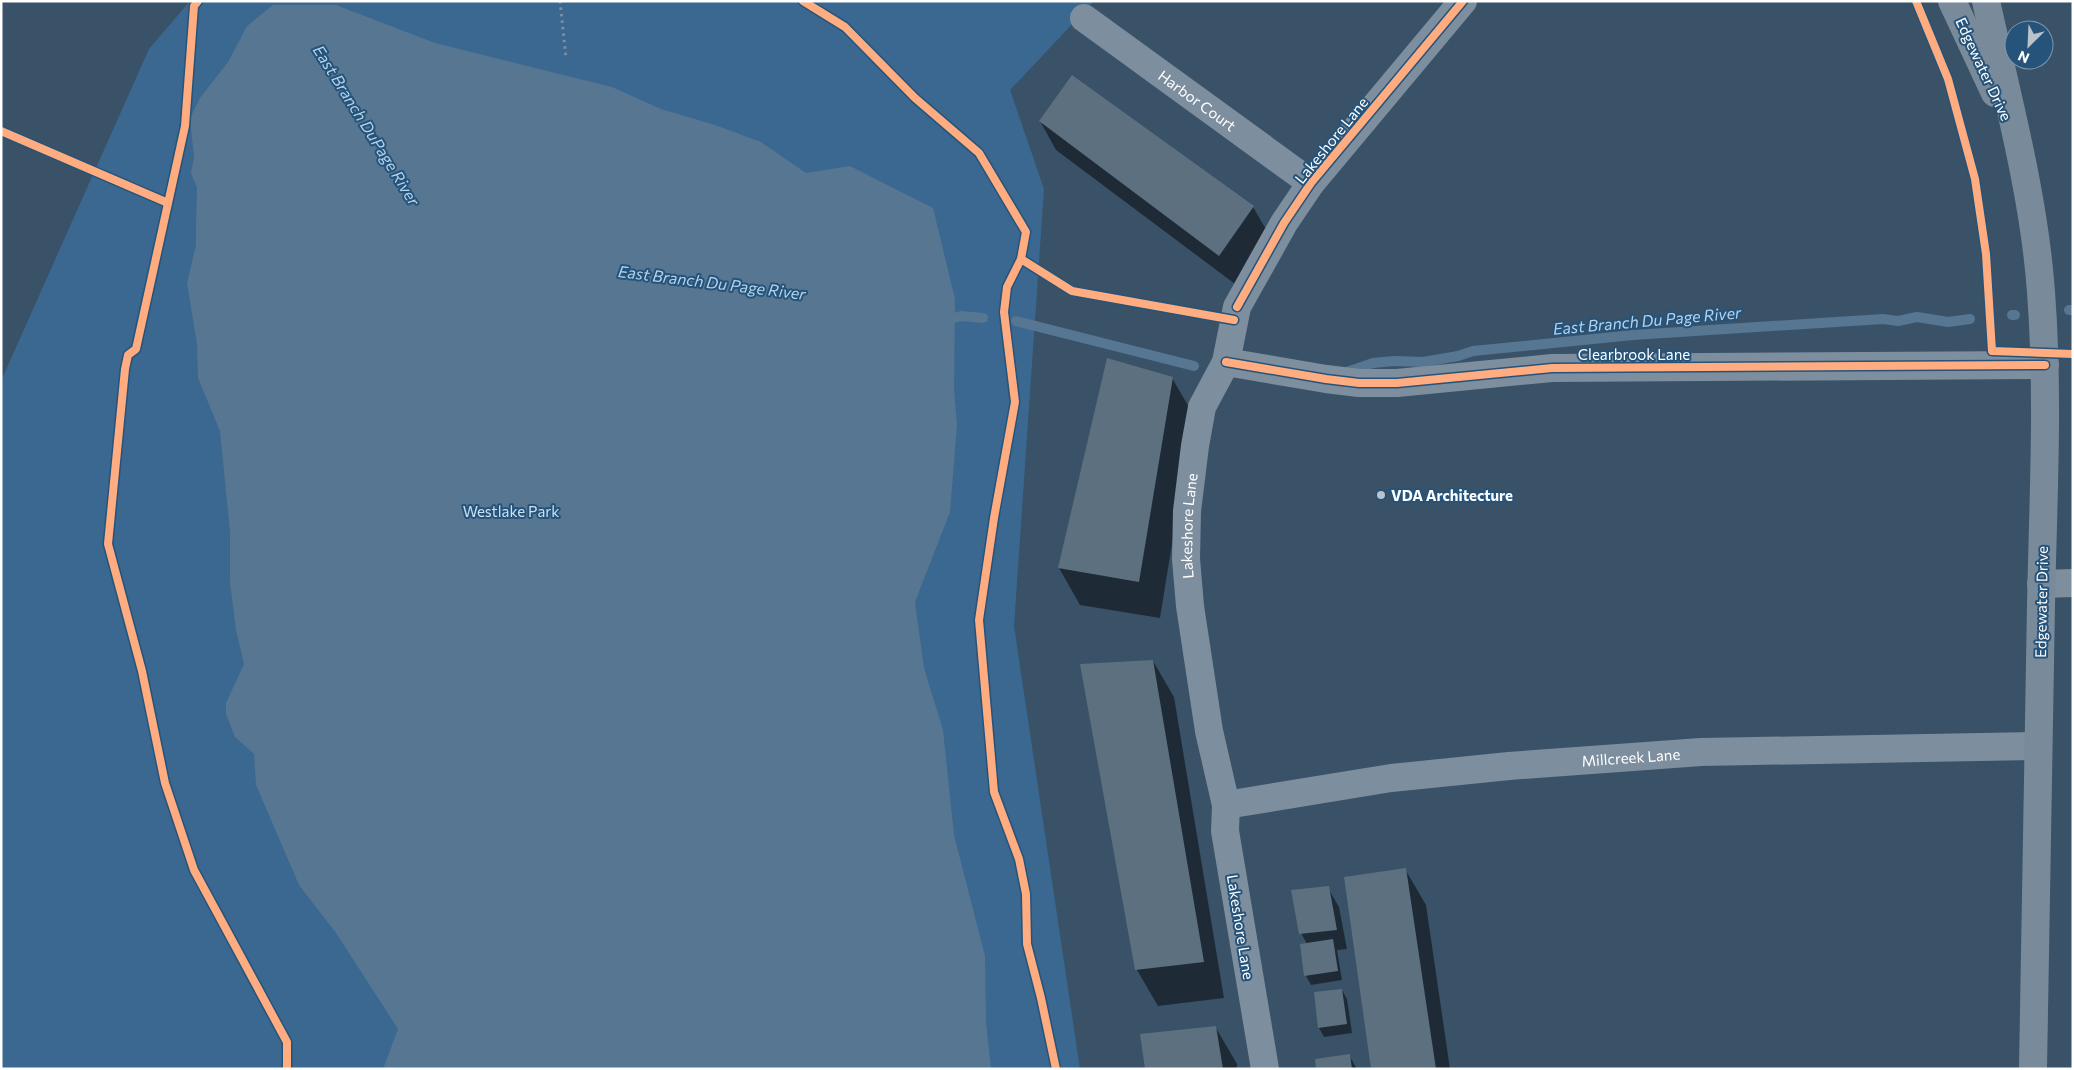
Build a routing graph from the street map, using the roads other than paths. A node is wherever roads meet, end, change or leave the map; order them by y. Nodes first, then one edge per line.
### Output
1 (1463, 1) edge
2 (1952, 1) edge
3 (1986, 1) edge
4 (1084, 18) dead end
5 (2016, 138) junction
6 (1312, 183) junction
7 (1226, 362) junction
8 (2045, 365) junction
9 (2073, 583) edge
10 (2041, 584) junction
11 (2038, 746) junction
12 (1226, 805) junction
13 (1265, 1069) edge
14 (2034, 1069) edge

1 - 6 street, Lakeshore Lane
2 - 5 street, Edgewater Drive
3 - 5 street, Edgewater Drive
4 - 6 street, Harbor Court
5 - 8 street, Edgewater Drive
6 - 7 street, Lakeshore Lane
7 - 8 street, Clearbrook Lane
7 - 12 street, Lakeshore Lane
8 - 10 street, Edgewater Drive
9 - 10 street
10 - 11 street, Edgewater Drive
11 - 12 street, Millcreek Lane
11 - 14 street, Edgewater Drive
12 - 13 street, Lakeshore Lane

